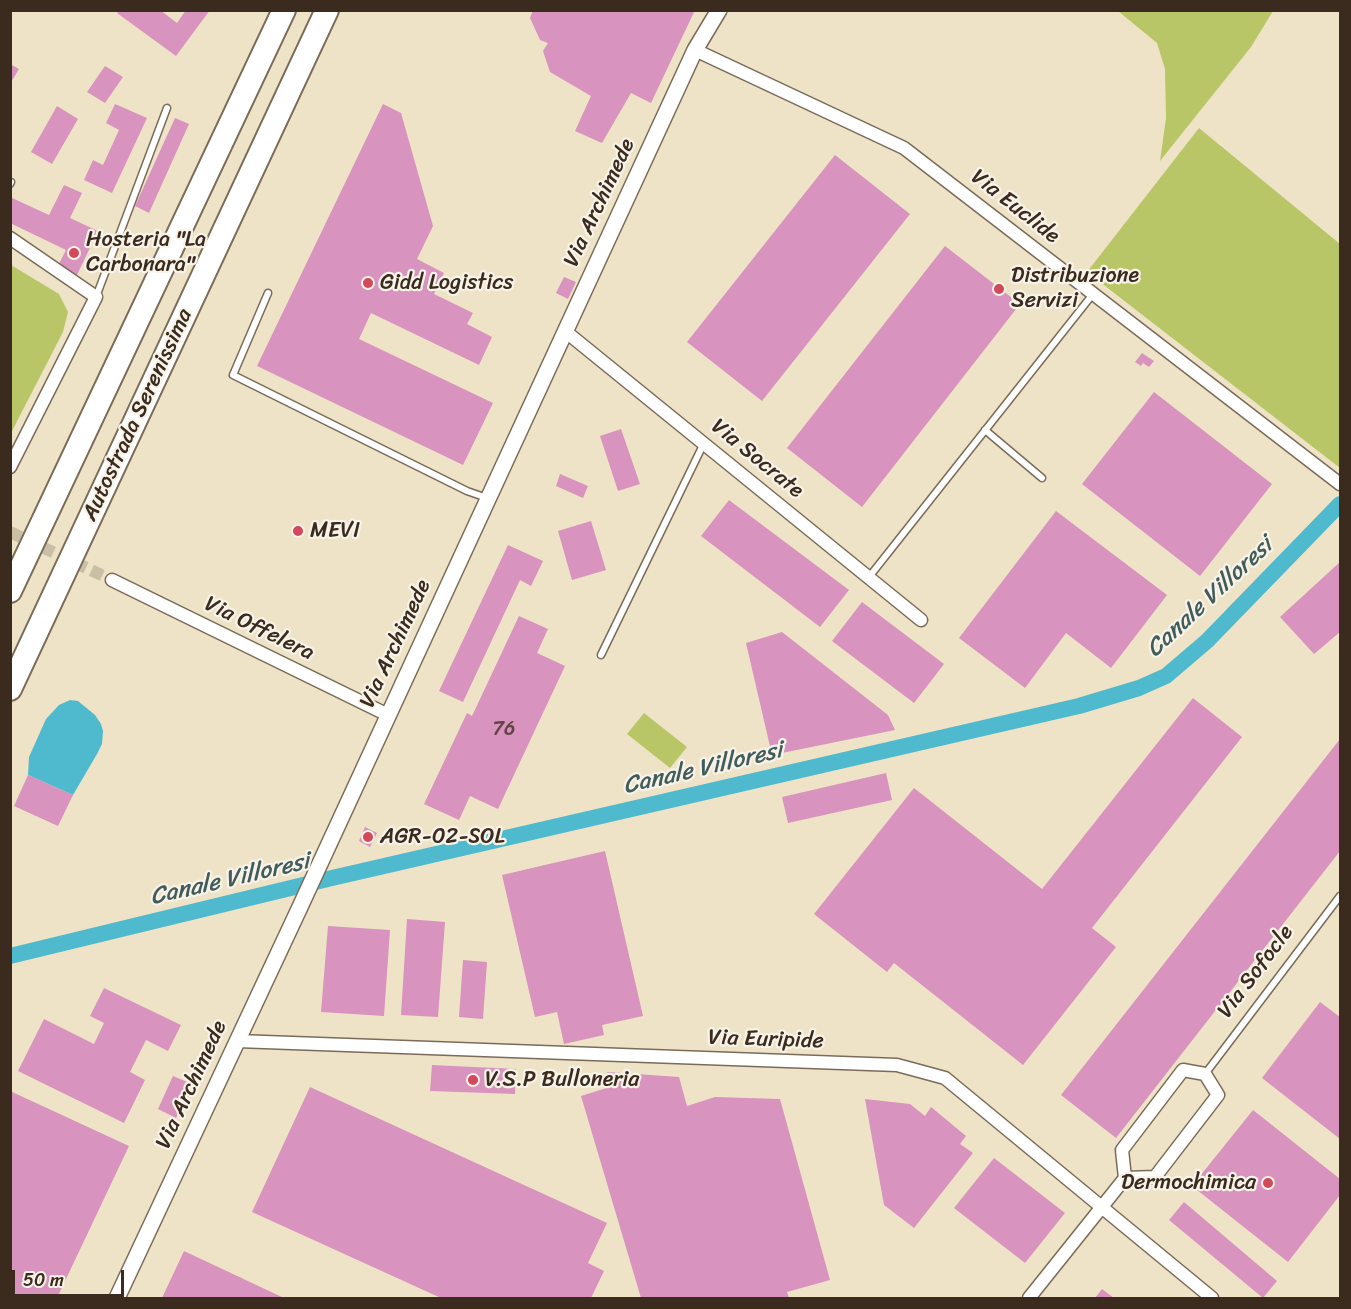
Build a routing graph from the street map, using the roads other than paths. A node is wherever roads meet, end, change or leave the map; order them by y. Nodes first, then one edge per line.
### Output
1 (284, 10) edge
2 (327, 10) edge
3 (719, 10) edge
4 (695, 50) junction
5 (167, 108) dead end
6 (10, 238) edge
7 (268, 293) dead end
8 (1093, 294) junction
9 (96, 297) junction
10 (566, 331) junction
11 (985, 430) junction
12 (704, 443) junction
13 (10, 466) edge
14 (1042, 478) dead end
15 (1341, 484) edge
16 (488, 498) junction
17 (869, 577) junction
18 (112, 580) tunnel mouth
19 (10, 591) edge
20 (921, 620) dead end
21 (601, 655) dead end
22 (10, 689) edge
23 (388, 716) junction
24 (1341, 896) edge
25 (237, 1041) junction
26 (1205, 1074) junction
27 (1125, 1178) junction
28 (1102, 1206) junction
29 (117, 1299) edge
30 (1029, 1299) edge
31 (1212, 1299) edge

1 - 19 highway, Autostrada Serenissima
2 - 22 highway, Autostrada Serenissima
3 - 4 street, Via Archimede
4 - 8 street, Via Euclide
4 - 10 street, Via Archimede
5 - 9 lane
6 - 9 street
7 - 16 lane
8 - 11 lane
8 - 15 street, Via Euclide
9 - 13 street
10 - 12 street, Via Socrate
10 - 16 street, Via Archimede
11 - 14 lane
11 - 17 lane
12 - 17 street, Via Socrate
12 - 21 lane
16 - 23 street, Via Archimede
17 - 20 street, Via Socrate
18 - 23 street, Via Offelera
23 - 25 street, Via Archimede
24 - 26 lane, Via Sofocle
25 - 28 street, Via Euripide
25 - 29 street, Via Archimede
26 - 27 street
26 - 27 street
27 - 28 street
28 - 30 street
28 - 31 street, Via Euripide

